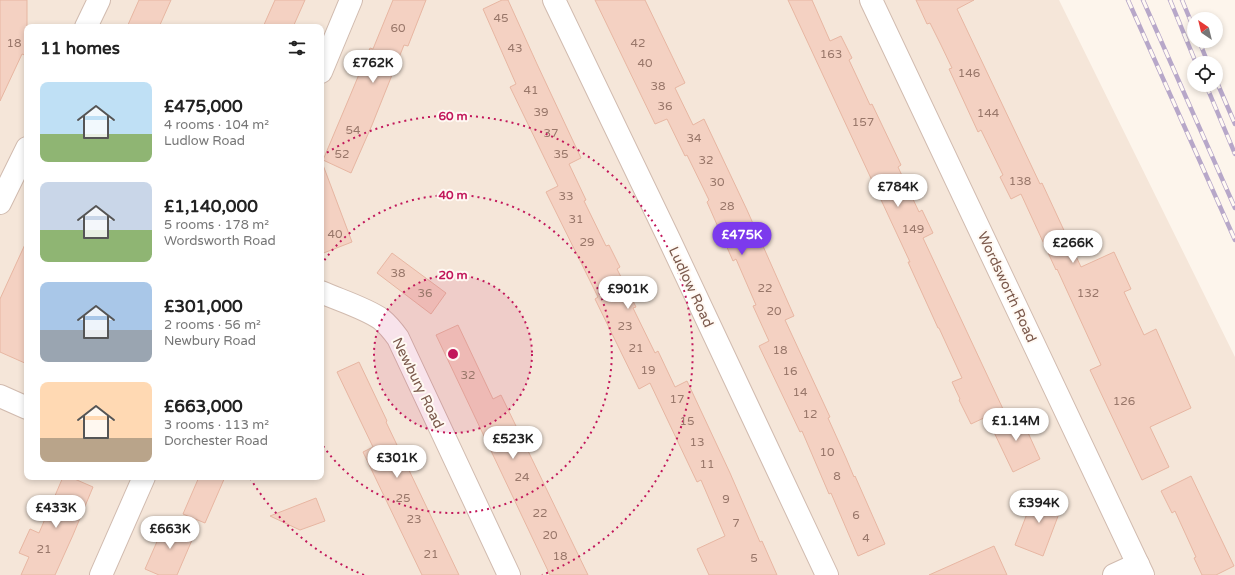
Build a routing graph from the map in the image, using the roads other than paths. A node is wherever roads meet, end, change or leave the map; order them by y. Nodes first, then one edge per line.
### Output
1 (98, 0) edge
2 (351, 0) edge
3 (554, 0) edge
4 (871, 0) edge
5 (87, 24) edge
6 (324, 65) edge
7 (24, 154) edge
8 (0, 203) edge
9 (324, 293) edge
10 (0, 396) edge
11 (24, 407) edge
12 (143, 480) edge
13 (1140, 569) edge
14 (101, 575) edge
15 (509, 575) edge
16 (827, 575) edge
17 (1114, 575) edge

1 - 5 street
2 - 6 street
3 - 16 street, Ludlow Road
4 - 13 street, Wordsworth Road
7 - 8 street
9 - 15 street, Newbury Road
10 - 11 street
12 - 14 street
13 - 17 street

